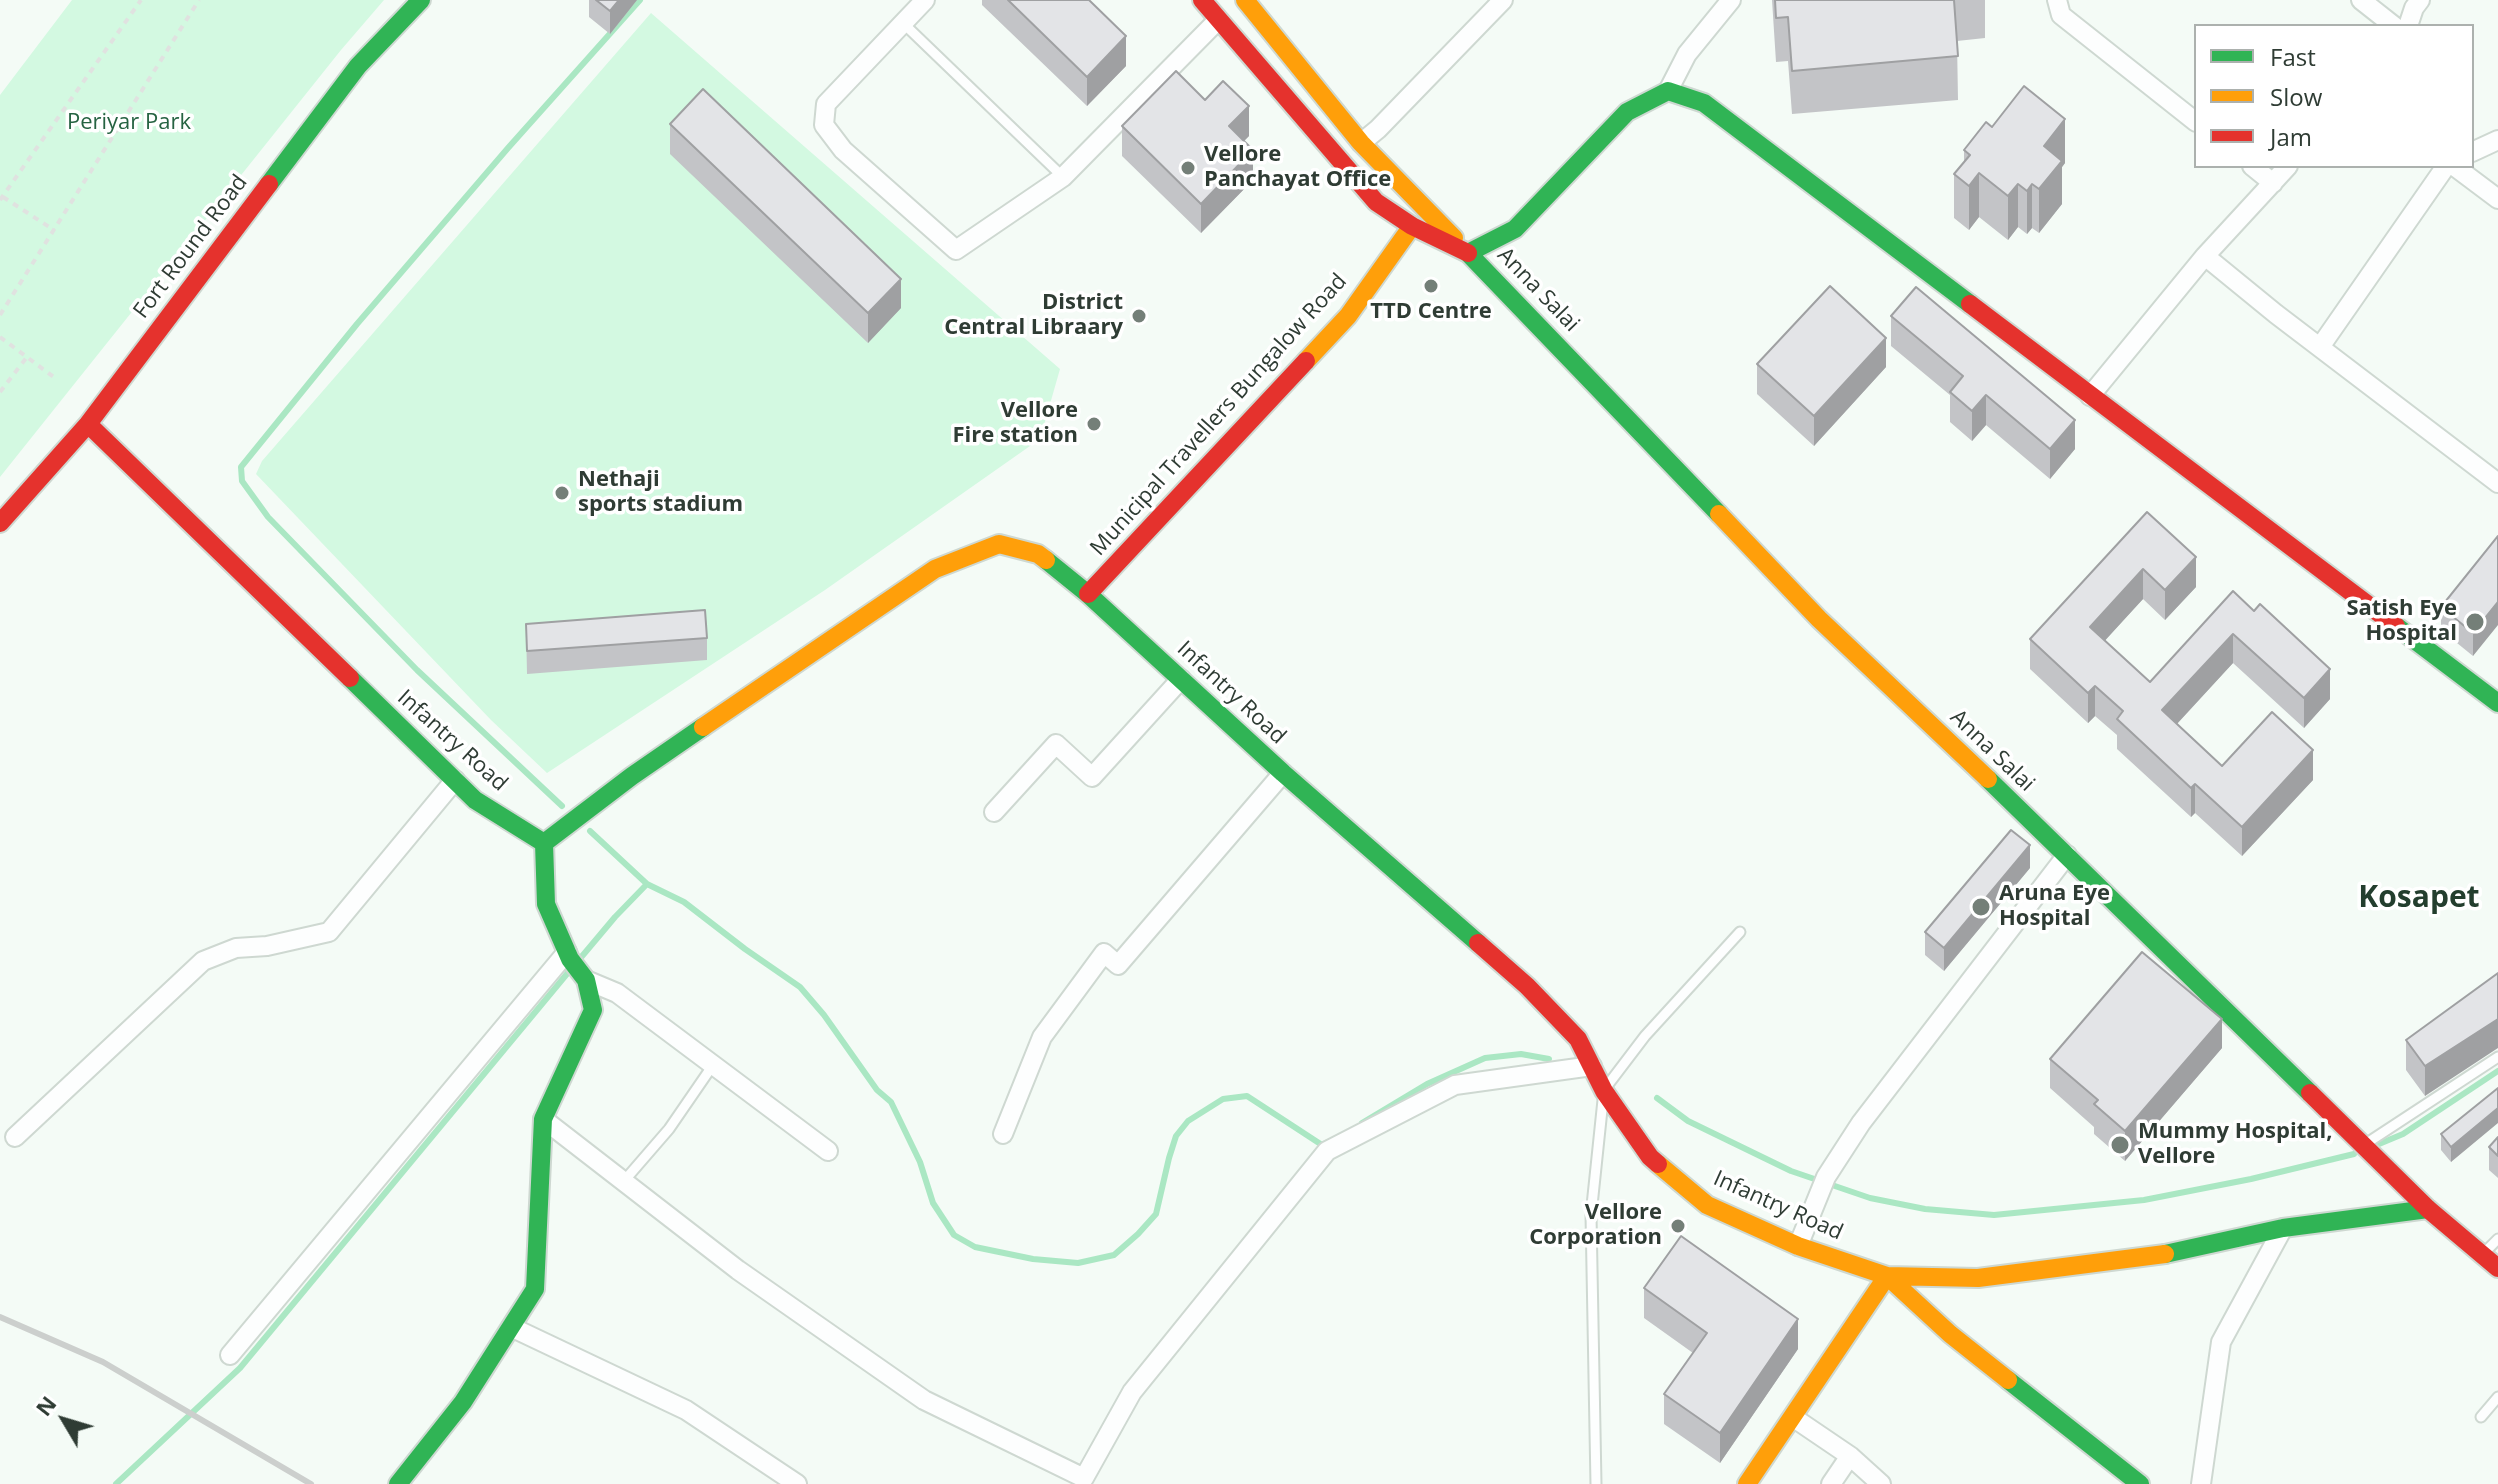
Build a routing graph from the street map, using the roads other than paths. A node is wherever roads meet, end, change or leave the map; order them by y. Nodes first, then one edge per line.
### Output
1 (421, 0) edge
2 (925, 0) edge
3 (1202, 0) edge
4 (1245, 0) edge
5 (1503, 0) edge
6 (1731, 0) edge
7 (2057, 0) edge
8 (2361, 0) edge
9 (2420, 0) edge
10 (1218, 20) junction
11 (903, 23) junction
12 (2391, 24) edge
13 (2409, 24) edge
14 (1668, 91) junction
15 (2194, 120) edge
16 (2498, 140) edge
17 (1361, 143) junction
18 (2474, 151) edge
19 (2254, 168) edge
20 (2286, 168) edge
21 (2445, 168) edge
22 (2457, 168) edge
23 (1063, 177) junction
24 (2273, 183) junction
25 (2498, 199) edge
26 (1412, 226) junction
27 (1468, 253) junction
28 (2205, 256) junction
29 (2320, 347) junction
30 (2090, 396) junction
31 (88, 424) junction
32 (2498, 483) edge
33 (0, 523) edge
34 (1088, 594) junction
35 (1181, 679) junction
36 (2498, 703) edge
37 (1283, 773) junction
38 (455, 780) junction
39 (994, 812) dead end
40 (544, 843) junction
41 (2067, 855) junction
42 (1740, 932) dead end
43 (567, 952) junction
44 (586, 980) junction
45 (2498, 1057) edge
46 (713, 1065) junction
47 (1592, 1066) junction
48 (1604, 1091) junction
49 (543, 1119) junction
50 (1003, 1134) dead end
51 (15, 1137) dead end
52 (2363, 1146) junction
53 (828, 1151) dead end
54 (624, 1181) junction
55 (2428, 1209) junction
56 (2283, 1228) junction
57 (2498, 1239) edge
58 (1798, 1246) junction
59 (2482, 1254) junction
60 (2498, 1268) edge
61 (1887, 1276) junction
62 (511, 1327) junction
63 (230, 1355) dead end
64 (2498, 1397) edge
65 (2481, 1417) dead end
66 (1794, 1418) junction
67 (1850, 1456) junction
68 (1087, 1481) edge
69 (398, 1484) edge
70 (797, 1484) edge
71 (1596, 1484) edge
72 (1747, 1484) edge
73 (1831, 1484) edge
74 (1881, 1484) edge
75 (2140, 1484) edge
76 (2201, 1484) edge

1 - 31 main road, Fort Round Road
2 - 11 street
3 - 10 main road, Anna Salai
4 - 17 main road, Anna Salai
5 - 17 street
6 - 14 street
7 - 15 street
8 - 12 street
9 - 13 street
10 - 23 street
10 - 26 main road, Anna Salai
11 - 23 lane
11 - 23 street
14 - 27 main road
14 - 30 main road
16 - 18 street
17 - 27 main road, Anna Salai
19 - 24 street
20 - 24 street
21 - 29 street
22 - 25 street
24 - 28 street
26 - 27 main road, Anna Salai
26 - 34 main road, Municipal Travellers Bungalow Road
27 - 41 main road, Anna Salai
28 - 29 street
28 - 30 street
29 - 32 street
30 - 36 main road
31 - 33 main road, Fort Round Road
31 - 38 main road, Infantry Road
34 - 35 main road, Infantry Road
34 - 40 main road, Infantry Road
35 - 37 main road, Infantry Road
35 - 39 street
37 - 47 main road, Infantry Road
37 - 50 street
38 - 40 main road, Infantry Road
38 - 51 street
40 - 43 main road
41 - 52 main road, Anna Salai
41 - 58 street
42 - 48 lane
43 - 44 main road
43 - 63 street
44 - 46 street
44 - 49 main road
45 - 52 lane
46 - 53 street
46 - 54 lane
47 - 48 main road, Infantry Road
47 - 68 street
48 - 58 main road, Infantry Road
48 - 71 lane
49 - 54 street
49 - 62 main road
52 - 55 main road, Anna Salai
54 - 68 street
55 - 56 main road, Infantry Road
55 - 59 main road, Anna Salai
56 - 61 main road, Infantry Road
56 - 76 street
57 - 59 lane
58 - 61 main road, Infantry Road
59 - 60 main road, Anna Salai
61 - 66 main road
61 - 75 main road
62 - 69 main road
62 - 70 street
64 - 65 lane
66 - 67 street
66 - 72 main road
67 - 73 street
67 - 74 street

